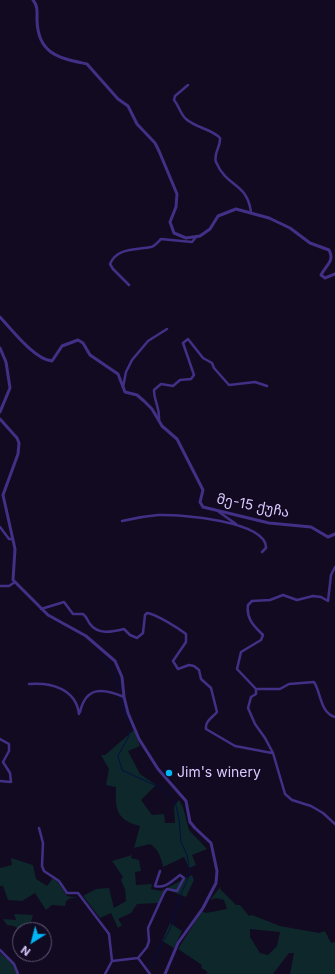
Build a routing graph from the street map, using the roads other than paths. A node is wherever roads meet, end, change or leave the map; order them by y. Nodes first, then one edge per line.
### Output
1 (33, 0) edge
2 (188, 85) dead end
3 (251, 212) junction
4 (196, 237) junction
5 (335, 274) edge
6 (129, 285) dead end
7 (0, 317) edge
8 (167, 329) dead end
9 (0, 348) edge
10 (267, 386) dead end
11 (123, 389) junction
12 (0, 412) edge
13 (0, 419) edge
14 (159, 421) junction
15 (216, 510) junction
16 (122, 521) dead end
17 (237, 524) junction
18 (0, 527) edge
19 (335, 534) edge
20 (13, 539) junction
21 (262, 552) dead end
22 (335, 567) edge
23 (15, 582) junction
24 (0, 586) edge
25 (41, 609) junction
26 (29, 684) dead end
27 (256, 689) junction
28 (124, 697) junction
29 (335, 717) edge
30 (0, 739) edge
31 (273, 754) junction
32 (0, 782) edge
33 (335, 824) edge
34 (39, 828) dead end
35 (160, 871) dead end
36 (0, 950) edge
37 (138, 958) junction
38 (112, 961) junction
39 (18, 974) edge
40 (105, 974) edge
41 (150, 974) edge
42 (165, 974) edge

1 - 4 street
2 - 3 street
3 - 4 street
3 - 5 street
4 - 6 street
7 - 11 street
8 - 11 street
9 - 12 street
10 - 14 street
11 - 14 street, მე-15 ქუჩა
13 - 20 street
14 - 15 street, მე-15 ქუჩა
15 - 17 street
15 - 19 street, მე-15 ქუჩა
16 - 17 street
17 - 21 street
18 - 20 street
20 - 23 street
22 - 27 street
23 - 24 street
23 - 25 street
25 - 28 street
25 - 31 street
26 - 28 street
27 - 29 street
27 - 31 street
28 - 42 street
30 - 32 street
31 - 33 street
34 - 38 street
35 - 37 street
36 - 39 street
37 - 38 street
37 - 41 street
38 - 40 street

